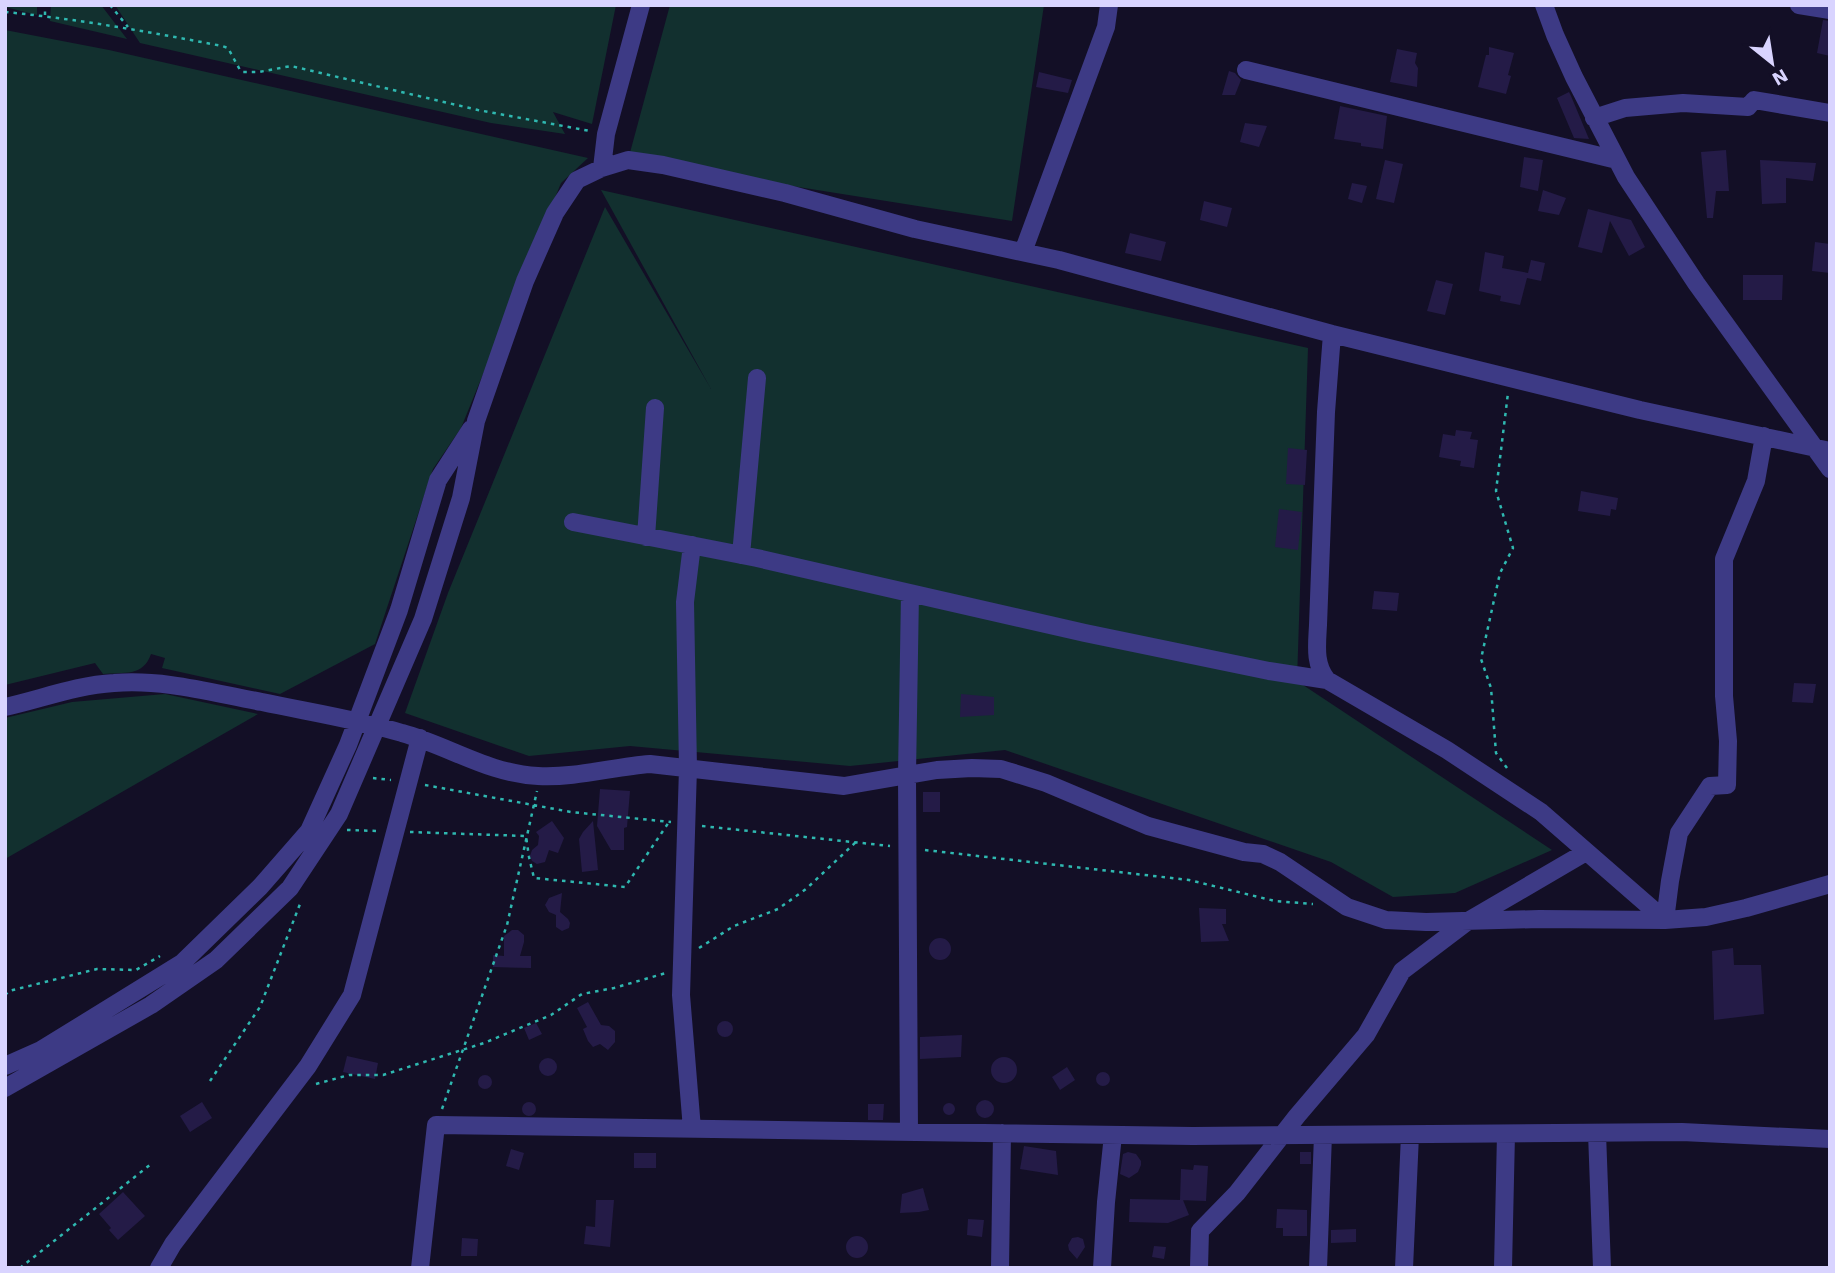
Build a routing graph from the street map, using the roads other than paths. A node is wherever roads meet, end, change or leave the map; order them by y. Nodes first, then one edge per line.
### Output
1 (641, 5) edge
2 (1109, 5) edge
3 (1544, 5) edge
4 (1799, 5) edge
5 (1830, 10) edge
6 (1246, 70) dead end
7 (1830, 113) edge
8 (1594, 118) junction
9 (1617, 160) junction
10 (602, 168) junction
11 (1023, 252) junction
12 (1332, 334) junction
13 (757, 378) dead end
14 (655, 408) dead end
15 (476, 421) junction
16 (1764, 436) junction
17 (1822, 449) edge
18 (1830, 469) edge
19 (573, 522) dead end
20 (646, 537) junction
21 (692, 545) junction
22 (741, 555) junction
23 (910, 593) junction
24 (1326, 680) junction
25 (5, 707) edge
26 (357, 721) junction
27 (378, 725) junction
28 (420, 738) junction
29 (688, 768) junction
30 (907, 775) junction
31 (1586, 852) junction
32 (1830, 884) edge
33 (1665, 920) junction
34 (1468, 921) junction
35 (5, 1066) edge
36 (5, 1088) edge
37 (692, 1129) junction
38 (909, 1132) junction
39 (1002, 1133) junction
40 (1597, 1133) junction
41 (1506, 1134) junction
42 (1113, 1135) junction
43 (1323, 1135) junction
44 (1410, 1135) junction
45 (1281, 1136) junction
46 (1830, 1139) edge
47 (159, 1268) edge
48 (420, 1268) edge
49 (1000, 1268) edge
50 (1102, 1268) edge
51 (1199, 1268) edge
52 (1318, 1268) edge
53 (1404, 1268) edge
54 (1503, 1268) edge
55 (1602, 1268) edge

1 - 10 street
2 - 11 street
3 - 8 street
4 - 5 street
6 - 9 street
7 - 8 street
8 - 9 street
9 - 17 street
10 - 11 street
10 - 15 street
11 - 12 street
12 - 16 street
12 - 24 street
13 - 22 street
14 - 20 street
15 - 26 street
15 - 27 street
16 - 17 street
16 - 33 street
17 - 18 street
19 - 20 street
20 - 21 street
21 - 22 street
21 - 29 street
22 - 23 street
23 - 24 street
23 - 30 street
24 - 31 street
25 - 26 street
26 - 27 street
26 - 35 street
27 - 28 street
27 - 36 street
28 - 29 street
28 - 47 street
29 - 30 street
29 - 37 street
30 - 34 street
30 - 38 street
31 - 33 street
31 - 34 street
32 - 33 street
33 - 34 street
34 - 45 street
37 - 38 street
37 - 48 street
38 - 39 street
39 - 42 street
39 - 49 street
40 - 41 street
40 - 46 street
40 - 55 street
41 - 44 street
41 - 54 street
42 - 45 street
42 - 50 street
43 - 44 street
43 - 45 street
43 - 52 street
44 - 53 street
45 - 51 street

